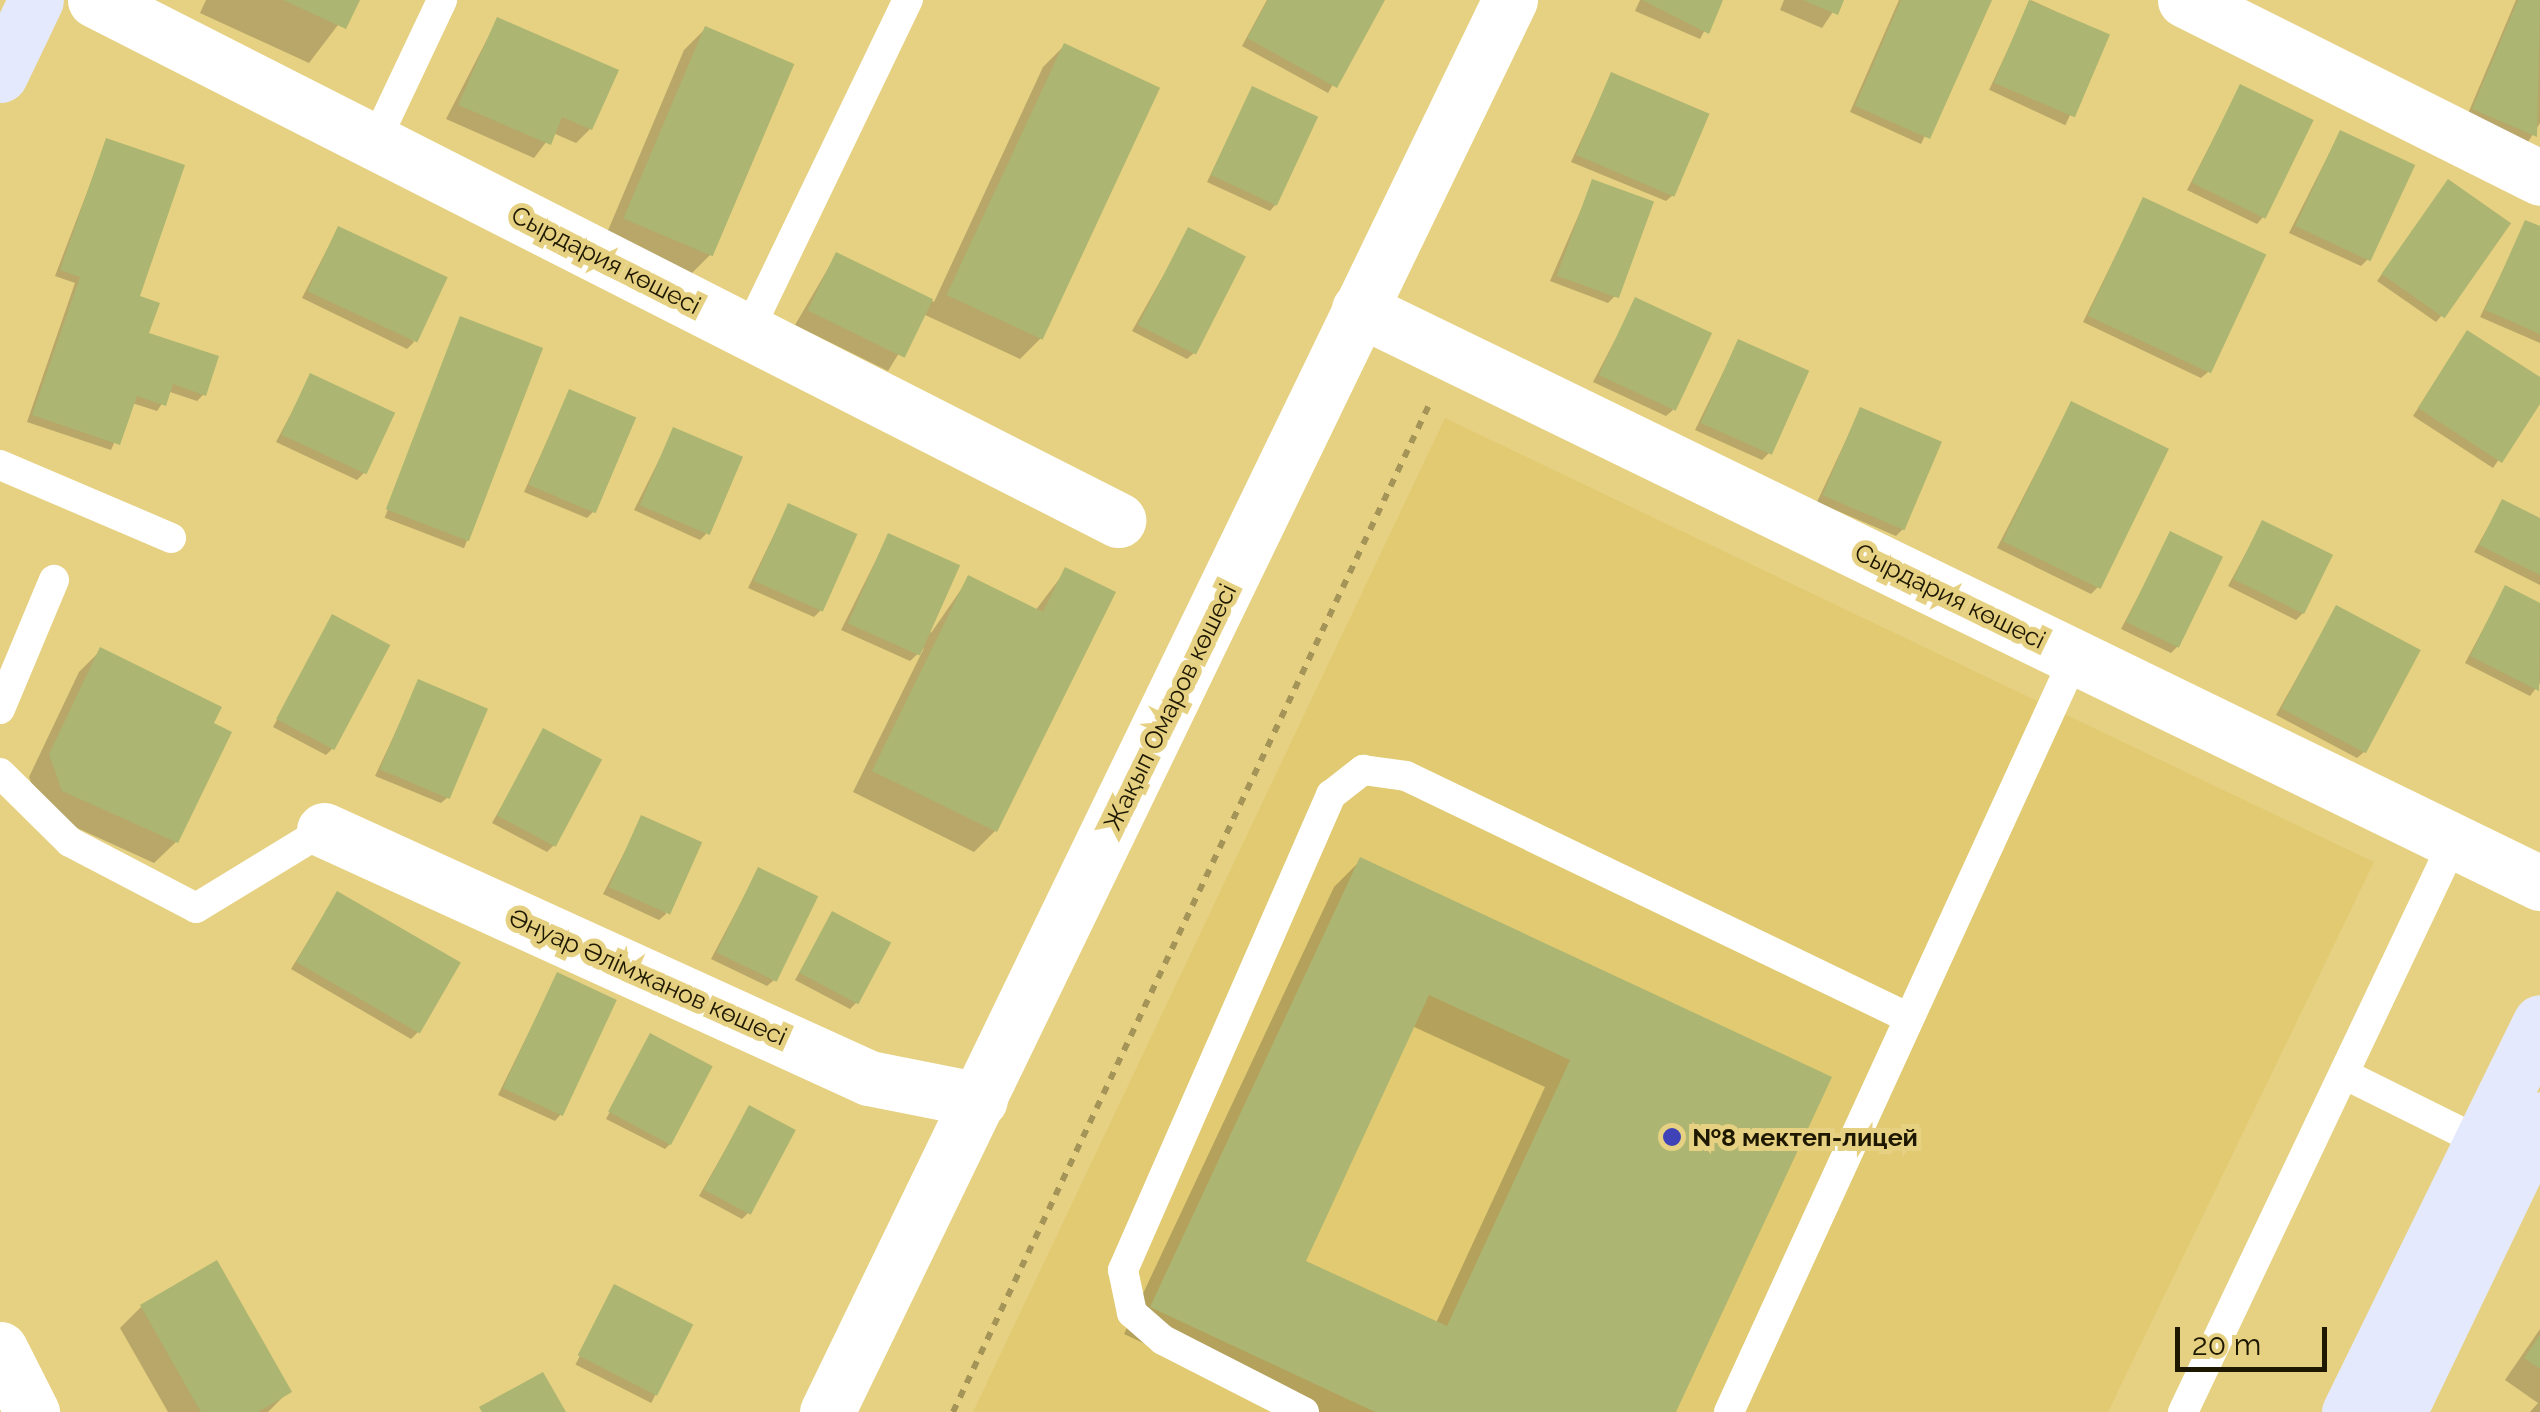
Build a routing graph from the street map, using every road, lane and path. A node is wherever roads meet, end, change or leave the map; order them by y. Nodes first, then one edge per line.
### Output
1 (94, 0) edge
2 (442, 0) edge
3 (908, 0) edge
4 (1510, 0) edge
5 (2185, 0) edge
6 (21, 11) edge
7 (0, 75) edge
8 (375, 142) junction
9 (2540, 178) edge
10 (1359, 309) junction
11 (748, 332) junction
12 (1452, 357) junction
13 (0, 465) edge
14 (1118, 520) dead end
15 (171, 538) dead end
16 (54, 580) dead end
17 (2075, 656) junction
18 (0, 710) edge
19 (0, 772) edge
20 (324, 830) joint
21 (2454, 841) junction
22 (2540, 883) edge
23 (1909, 1018) junction
24 (2540, 1022) edge
25 (2344, 1074) junction
26 (980, 1100) junction
27 (2540, 1118) edge
28 (2482, 1142) junction
29 (0, 1349) edge
30 (32, 1412) edge
31 (827, 1412) edge
32 (953, 1412) edge
33 (1304, 1412) edge
34 (1729, 1412) edge
35 (2184, 1412) edge
36 (2349, 1412) edge
37 (2399, 1412) edge

1 - 8 street, Сырдария көшесі
2 - 8 lane
3 - 11 lane
4 - 10 street, Жақып Омаров көшесі
5 - 9 street
6 - 7 street
8 - 11 street, Сырдария көшесі
10 - 12 street, Сырдария көшесі
10 - 26 street, Жақып Омаров көшесі
11 - 14 street, Сырдария көшесі
12 - 17 street, Сырдария көшесі
12 - 32 path
13 - 15 lane
16 - 18 lane
17 - 21 street, Сырдария көшесі
17 - 23 lane
19 - 20 lane
20 - 26 street, Әнуар Әлімжанов көшесі
21 - 22 street, Сырдария көшесі
21 - 25 lane
23 - 33 lane
23 - 34 lane
24 - 28 street
25 - 28 lane
25 - 35 lane
26 - 31 street, Жақып Омаров көшесі
27 - 37 street
28 - 36 street
29 - 30 street

